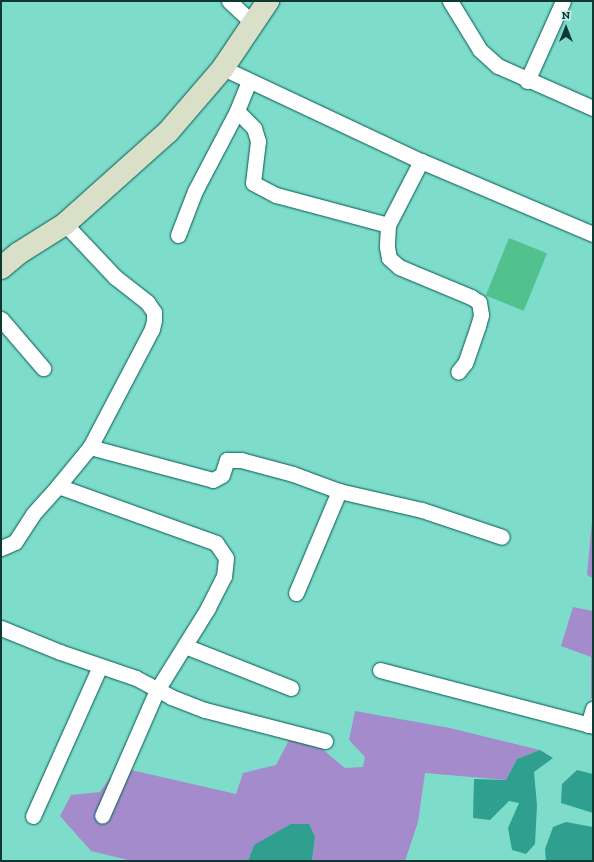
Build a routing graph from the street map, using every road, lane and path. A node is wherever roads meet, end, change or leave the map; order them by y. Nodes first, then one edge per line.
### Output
1 (229, 1) edge
2 (268, 1) edge
3 (450, 1) edge
4 (563, 1) edge
5 (254, 24) junction
6 (223, 68) junction
7 (249, 81) junction
8 (527, 81) junction
9 (593, 108) edge
10 (237, 111) junction
11 (421, 161) junction
12 (65, 224) junction
13 (388, 225) junction
14 (593, 234) edge
15 (178, 235) dead end
16 (1, 268) edge
17 (1, 319) edge
18 (43, 368) dead end
19 (458, 372) dead end
20 (90, 447) junction
21 (58, 486) junction
22 (339, 491) junction
23 (502, 537) dead end
24 (1, 548) edge
25 (296, 592) dead end
26 (1, 628) edge
27 (185, 646) junction
28 (100, 666) junction
29 (380, 670) dead end
30 (292, 688) dead end
31 (157, 690) junction
32 (593, 709) edge
33 (591, 726) edge
34 (325, 741) dead end
35 (33, 816) dead end
36 (102, 816) dead end

1 - 5 street
2 - 5 street
3 - 8 street
4 - 8 street
5 - 6 street
6 - 7 street
6 - 12 street
7 - 10 street
7 - 11 street
8 - 9 street
10 - 13 street
10 - 15 street
11 - 13 street
11 - 14 street
12 - 16 street
12 - 20 street
13 - 19 street
17 - 18 street
20 - 21 street
20 - 22 street
21 - 24 street
21 - 27 street
22 - 23 street
22 - 25 street
26 - 28 street
27 - 30 street
27 - 31 street
28 - 31 street
28 - 35 street
29 - 33 street
31 - 34 street
31 - 36 street
32 - 33 street

